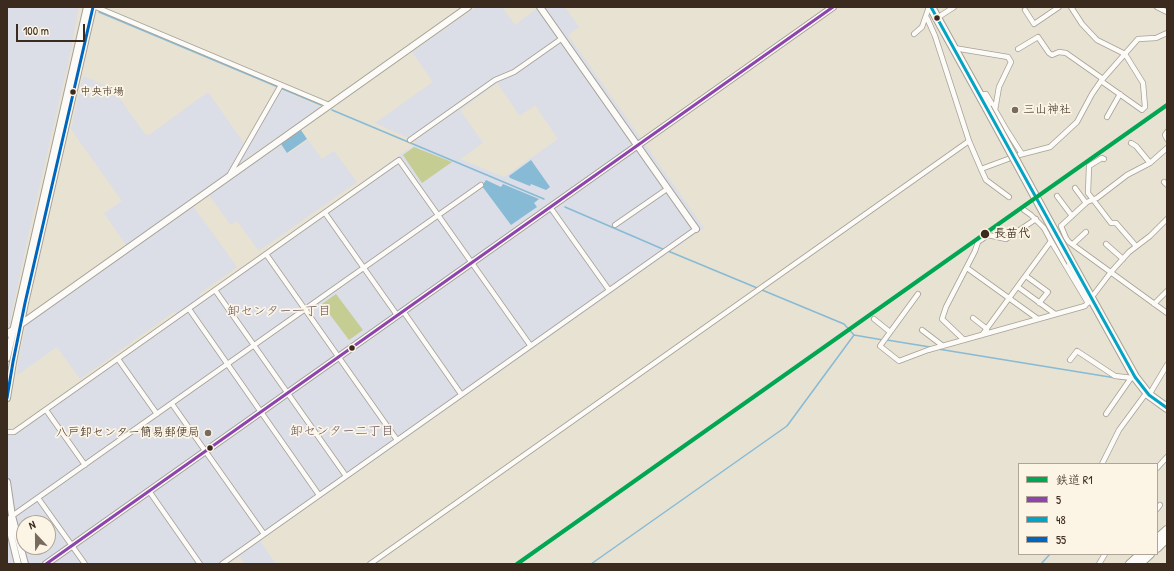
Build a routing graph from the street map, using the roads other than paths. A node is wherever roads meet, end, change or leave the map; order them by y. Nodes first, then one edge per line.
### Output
1 (87, 7) edge
2 (93, 7) edge
3 (96, 7) edge
4 (468, 7) edge
5 (540, 7) edge
6 (833, 7) edge
7 (930, 7) edge
8 (954, 7) edge
9 (1059, 7) edge
10 (1071, 7) edge
11 (1157, 7) edge
12 (1025, 10) dead end
13 (1167, 12) edge
14 (926, 17) junction
15 (937, 18) junction
16 (944, 31) junction
17 (1167, 33) edge
18 (914, 34) dead end
19 (935, 36) junction
20 (561, 38) junction
21 (954, 48) junction
22 (1018, 49) dead end
23 (1125, 54) junction
24 (1102, 80) junction
25 (281, 85) junction
26 (1120, 94) junction
27 (329, 105) junction
28 (991, 109) junction
29 (1107, 117) dead end
30 (1167, 132) edge
31 (1167, 139) edge
32 (410, 140) dead end
33 (969, 140) junction
34 (1131, 143) dead end
35 (637, 145) junction
36 (1167, 148) edge
37 (1008, 159) dead end
38 (1104, 159) dead end
39 (1150, 163) junction
40 (981, 169) junction
41 (229, 176) junction
42 (481, 185) dead end
43 (1075, 188) dead end
44 (667, 189) junction
45 (1057, 196) dead end
46 (1009, 197) dead end
47 (1093, 200) junction
48 (1086, 203) junction
49 (550, 207) junction
50 (1024, 210) dead end
51 (324, 213) junction
52 (438, 215) junction
53 (1072, 216) junction
54 (1036, 219) junction
55 (1167, 219) edge
56 (615, 225) dead end
57 (696, 229) joint
58 (1086, 232) dead end
59 (1051, 241) junction
60 (1073, 244) junction
61 (1106, 244) dead end
62 (1136, 246) junction
63 (266, 254) junction
64 (1123, 259) junction
65 (472, 262) junction
66 (364, 268) junction
67 (967, 268) junction
68 (1111, 272) junction
69 (1026, 276) junction
70 (1018, 287) junction
71 (215, 290) junction
72 (608, 290) junction
73 (1167, 290) edge
74 (918, 294) dead end
75 (1009, 298) junction
76 (1090, 301) junction
77 (1039, 303) junction
78 (1154, 304) junction
79 (189, 309) junction
80 (305, 309) junction
81 (403, 310) junction
82 (1167, 313) edge
83 (1054, 314) junction
84 (397, 315) junction
85 (973, 318) dead end
86 (874, 319) dead end
87 (1038, 319) junction
88 (22, 323) junction
89 (987, 329) junction
90 (13, 330) junction
91 (922, 330) dead end
92 (890, 332) junction
93 (7, 334) edge
94 (982, 335) junction
95 (964, 340) junction
96 (254, 345) junction
97 (530, 345) junction
98 (943, 346) junction
99 (338, 356) junction
100 (7, 358) edge
101 (118, 359) junction
102 (1070, 360) dead end
103 (227, 364) junction
104 (1167, 366) edge
105 (1133, 378) junction
106 (288, 392) junction
107 (1148, 393) junction
108 (461, 394) junction
109 (7, 398) edge
110 (172, 404) junction
111 (1167, 408) edge
112 (46, 410) junction
113 (261, 412) junction
114 (157, 414) junction
115 (1106, 414) dead end
116 (7, 432) edge
117 (397, 440) junction
118 (206, 450) junction
119 (1167, 457) edge
120 (1102, 463) edge
121 (85, 465) junction
122 (1158, 467) edge
123 (346, 476) junction
124 (7, 482) edge
125 (149, 491) junction
126 (319, 495) junction
127 (38, 498) junction
128 (10, 517) edge
129 (1167, 530) edge
130 (264, 534) junction
131 (1162, 538) edge
132 (72, 545) junction
133 (1104, 555) edge
134 (1140, 555) edge
135 (1149, 555) edge
136 (18, 564) edge
137 (25, 564) edge
138 (46, 564) edge
139 (85, 564) edge
140 (200, 564) edge
141 (222, 564) edge
142 (370, 564) edge
143 (1099, 564) edge
144 (1130, 564) edge
145 (1140, 564) edge

1 - 90 street
2 - 88 street
3 - 25 street
4 - 27 street
5 - 20 street
6 - 35 street
7 - 14 street
7 - 15 highway
8 - 15 street
9 - 12 street
10 - 23 street
11 - 13 street
14 - 18 street
14 - 19 street
15 - 16 highway
16 - 19 street
16 - 21 highway
17 - 23 street
19 - 33 street
20 - 32 street
20 - 35 street
21 - 28 highway
21 - 28 street
22 - 24 street
23 - 24 street
23 - 26 street
24 - 26 street
24 - 28 street
25 - 27 street
25 - 41 street
26 - 29 street
27 - 41 street
28 - 76 highway, bridge
30 - 31 street
33 - 40 street
33 - 142 street
34 - 39 street
35 - 44 street
35 - 49 street
36 - 39 street
37 - 40 street
38 - 47 street
39 - 47 street
40 - 46 street
41 - 88 street
42 - 52 street
43 - 48 street
44 - 56 street
44 - 57 street
45 - 53 street
47 - 48 street
47 - 62 street
48 - 53 street
49 - 65 street
49 - 72 street
50 - 54 street
51 - 52 street
51 - 63 street
51 - 66 street
52 - 65 street
52 - 66 street
53 - 60 street
54 - 59 street
54 - 67 street
55 - 62 street
57 - 72 street
58 - 60 street
59 - 69 street
59 - 76 street
60 - 68 street
61 - 64 street
62 - 64 street
63 - 71 street
63 - 80 street
64 - 68 street
65 - 81 street
65 - 97 street
66 - 80 street
66 - 84 street
67 - 75 street
67 - 95 street
68 - 76 street
68 - 78 street
69 - 70 street
69 - 77 street
70 - 75 street
70 - 77 street
71 - 79 street
71 - 96 street
72 - 97 street
73 - 78 street
74 - 92 street
75 - 87 street
75 - 89 street
76 - 83 street
76 - 105 highway
77 - 83 street
78 - 82 street
79 - 101 street
79 - 103 street
80 - 96 street
80 - 99 street
81 - 84 street
81 - 108 street
83 - 87 street
84 - 99 street
85 - 89 street
86 - 92 street
87 - 94 street
88 - 90 street
88 - 109 street
89 - 94 street
90 - 93 street
90 - 100 street
91 - 98 street
92 - 98 street
94 - 95 street
95 - 98 street
96 - 103 street
96 - 106 street
97 - 108 street
99 - 106 street
99 - 117 street
101 - 112 street
101 - 114 street
102 - 105 street
103 - 110 street
103 - 113 street
104 - 107 street
105 - 107 highway
105 - 115 street
106 - 113 street
106 - 123 street
107 - 111 highway
107 - 120 street
108 - 117 street
110 - 114 street
110 - 118 street
112 - 116 street
112 - 121 street
113 - 118 street
113 - 126 street
114 - 121 street
117 - 123 street
118 - 125 street
118 - 130 street
119 - 122 street
121 - 127 street
123 - 126 street
124 - 128 street
125 - 132 street
125 - 140 street
126 - 130 street
127 - 128 street
127 - 132 street
128 - 136 street
128 - 137 street
129 - 131 highway
130 - 141 street
132 - 138 street
132 - 139 street
133 - 143 street
134 - 144 highway
135 - 145 highway

